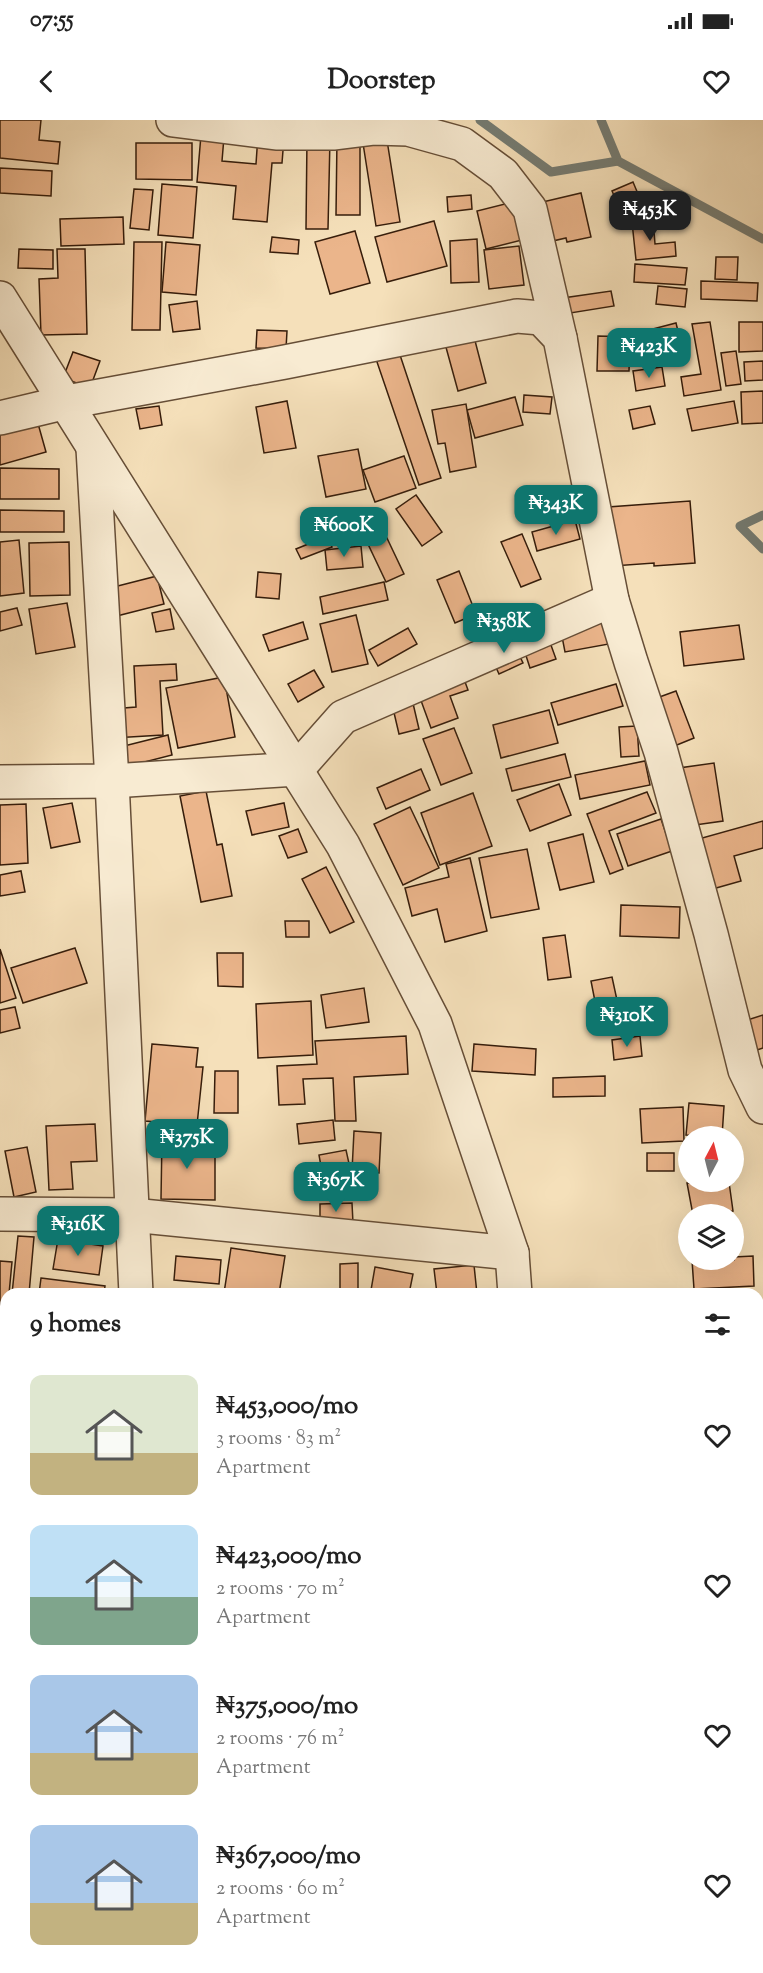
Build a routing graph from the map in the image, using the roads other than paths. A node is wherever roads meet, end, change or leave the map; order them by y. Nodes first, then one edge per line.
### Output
1 (173, 120) edge
2 (0, 298) edge
3 (560, 338) junction
4 (67, 402) junction
5 (0, 418) edge
6 (93, 447) junction
7 (612, 600) junction
8 (297, 769) junction
9 (112, 781) junction
10 (0, 782) edge
11 (763, 1107) edge
12 (0, 1214) edge
13 (132, 1215) junction
14 (512, 1253) junction
15 (136, 1288) edge
16 (515, 1288) edge

1 - 3 street
2 - 4 street
3 - 4 street
3 - 7 street
4 - 5 street
4 - 6 street
6 - 8 street
6 - 9 street
7 - 8 street
7 - 11 street
8 - 9 street
8 - 14 street
9 - 10 street
9 - 13 street
12 - 13 street
13 - 14 street
13 - 15 street
14 - 16 street

